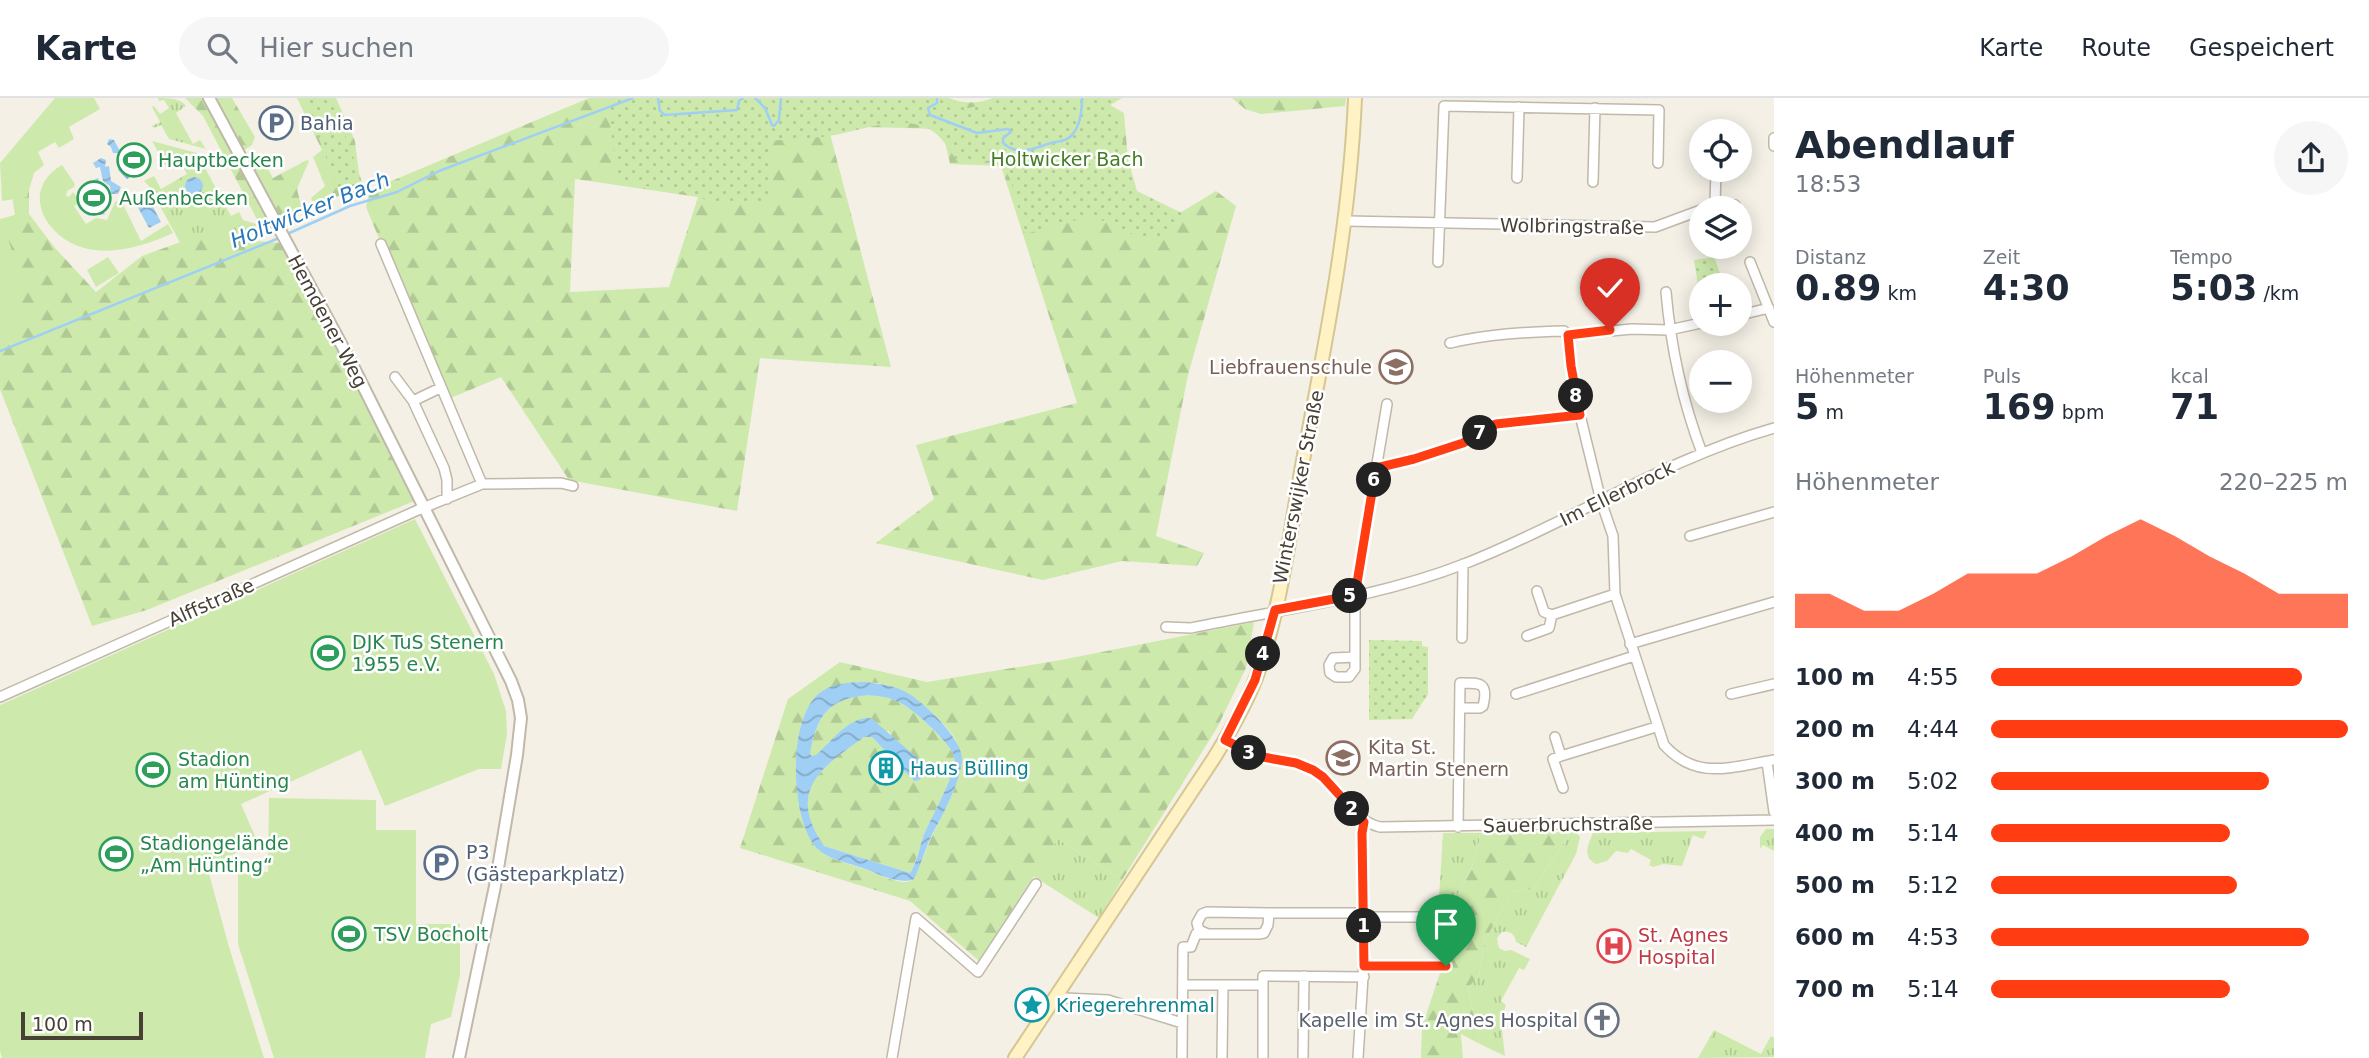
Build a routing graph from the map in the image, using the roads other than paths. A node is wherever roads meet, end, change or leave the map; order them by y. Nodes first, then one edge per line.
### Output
1 (209, 98) edge
2 (1355, 98) edge
3 (1444, 102) edge
4 (1520, 107) junction
5 (1595, 108) junction
6 (1774, 138) edge
7 (1774, 146) edge
8 (1658, 163) dead end
9 (1517, 178) dead end
10 (1592, 182) dead end
11 (1689, 215) edge
12 (1346, 221) junction
13 (1440, 223) junction
14 (382, 244) dead end
15 (1438, 262) dead end
16 (1750, 262) dead end
17 (1666, 292) dead end
18 (1769, 308) junction
19 (1752, 312) edge
20 (1774, 321) edge
21 (1689, 326) edge
22 (1670, 330) junction
23 (1568, 335) junction
24 (1450, 343) dead end
25 (395, 377) dead end
26 (440, 388) junction
27 (413, 401) junction
28 (1387, 404) dead end
29 (1580, 415) junction
30 (1774, 428) edge
31 (1702, 453) junction
32 (1376, 468) junction
33 (482, 484) junction
34 (573, 486) dead end
35 (447, 499) junction
36 (1601, 501) junction
37 (423, 509) junction
38 (1774, 512) edge
39 (1690, 536) dead end
40 (1463, 564) junction
41 (1537, 591) dead end
42 (1615, 594) junction
43 (1355, 595) junction
44 (1774, 602) edge
45 (1275, 610) junction
46 (1552, 615) junction
47 (1166, 627) dead end
48 (1527, 636) dead end
49 (1462, 638) dead end
50 (1630, 644) junction
51 (1634, 656) junction
52 (1355, 657) dead end
53 (1774, 684) edge
54 (1516, 694) dead end
55 (1731, 694) dead end
56 (0, 697) edge
57 (1460, 708) dead end
58 (1656, 726) junction
59 (1555, 737) dead end
60 (1225, 740) junction
61 (1561, 756) junction
62 (1771, 761) edge
63 (1563, 788) dead end
64 (1774, 812) edge
65 (1774, 820) edge
66 (1364, 822) junction
67 (1458, 827) junction
68 (1036, 884) dead end
69 (1269, 913) junction
70 (1364, 915) junction
71 (1443, 917) dead end
72 (1208, 934) junction
73 (1364, 966) junction
74 (1446, 966) dead end
75 (1304, 976) junction
76 (1364, 977) junction
77 (1183, 985) junction
78 (1223, 985) junction
79 (1263, 985) junction
80 (1064, 998) dead end
81 (1182, 1023) junction
82 (459, 1058) edge
83 (892, 1058) edge
84 (1015, 1058) edge
85 (1182, 1058) edge
86 (1222, 1058) edge
87 (1262, 1058) edge
88 (1303, 1058) edge
89 (1358, 1058) edge

1 - 37 street, Hemdener Weg
2 - 12 main road, Winterswijker Straße
3 - 4 street
3 - 13 street
4 - 5 street
4 - 9 street
5 - 8 street
5 - 10 street
6 - 7 street
11 - 13 street, Wolbringstraße
12 - 13 street, Wolbringstraße
12 - 45 main road, Winterswijker Straße
13 - 15 street
14 - 26 street
16 - 18 street
17 - 22 street
18 - 19 street
18 - 20 street
21 - 22 street
22 - 23 street
22 - 31 street
23 - 24 street
23 - 29 street
25 - 27 street, Hemdener Weg
26 - 27 street
26 - 33 street
27 - 35 street, Hemdener Weg
28 - 32 street
29 - 32 street
29 - 36 street
30 - 31 street, Im Ellerbrock
31 - 36 street, Im Ellerbrock
32 - 43 street
33 - 34 street
33 - 35 street
35 - 37 street
36 - 40 street, Im Ellerbrock
36 - 42 street
37 - 56 street, Alffstraße
37 - 82 street, Hemdener Weg
38 - 39 street
40 - 43 street, Im Ellerbrock
40 - 49 street
41 - 46 street
42 - 46 street
42 - 50 street
43 - 45 street, Im Ellerbrock
43 - 52 street
44 - 50 street
45 - 47 street, Im Ellerbrock
45 - 60 main road, Winterswijker Straße
46 - 48 street
50 - 51 street
51 - 54 street
51 - 58 street
53 - 55 street
57 - 67 street
58 - 61 street
58 - 62 street
59 - 61 street
60 - 66 street
60 - 84 main road, Winterswijker Straße
61 - 63 street
62 - 64 street
65 - 67 street, Sauerbruchstraße
66 - 67 street, Sauerbruchstraße
66 - 70 street
68 - 83 street
69 - 70 street
69 - 72 street
69 - 72 street
70 - 71 street
70 - 73 street
72 - 77 street
73 - 74 street
73 - 76 street
75 - 76 street
75 - 79 street
75 - 88 street
76 - 89 street
77 - 78 street
77 - 81 street
78 - 79 street
78 - 86 street
79 - 87 street
80 - 81 street
81 - 85 street

